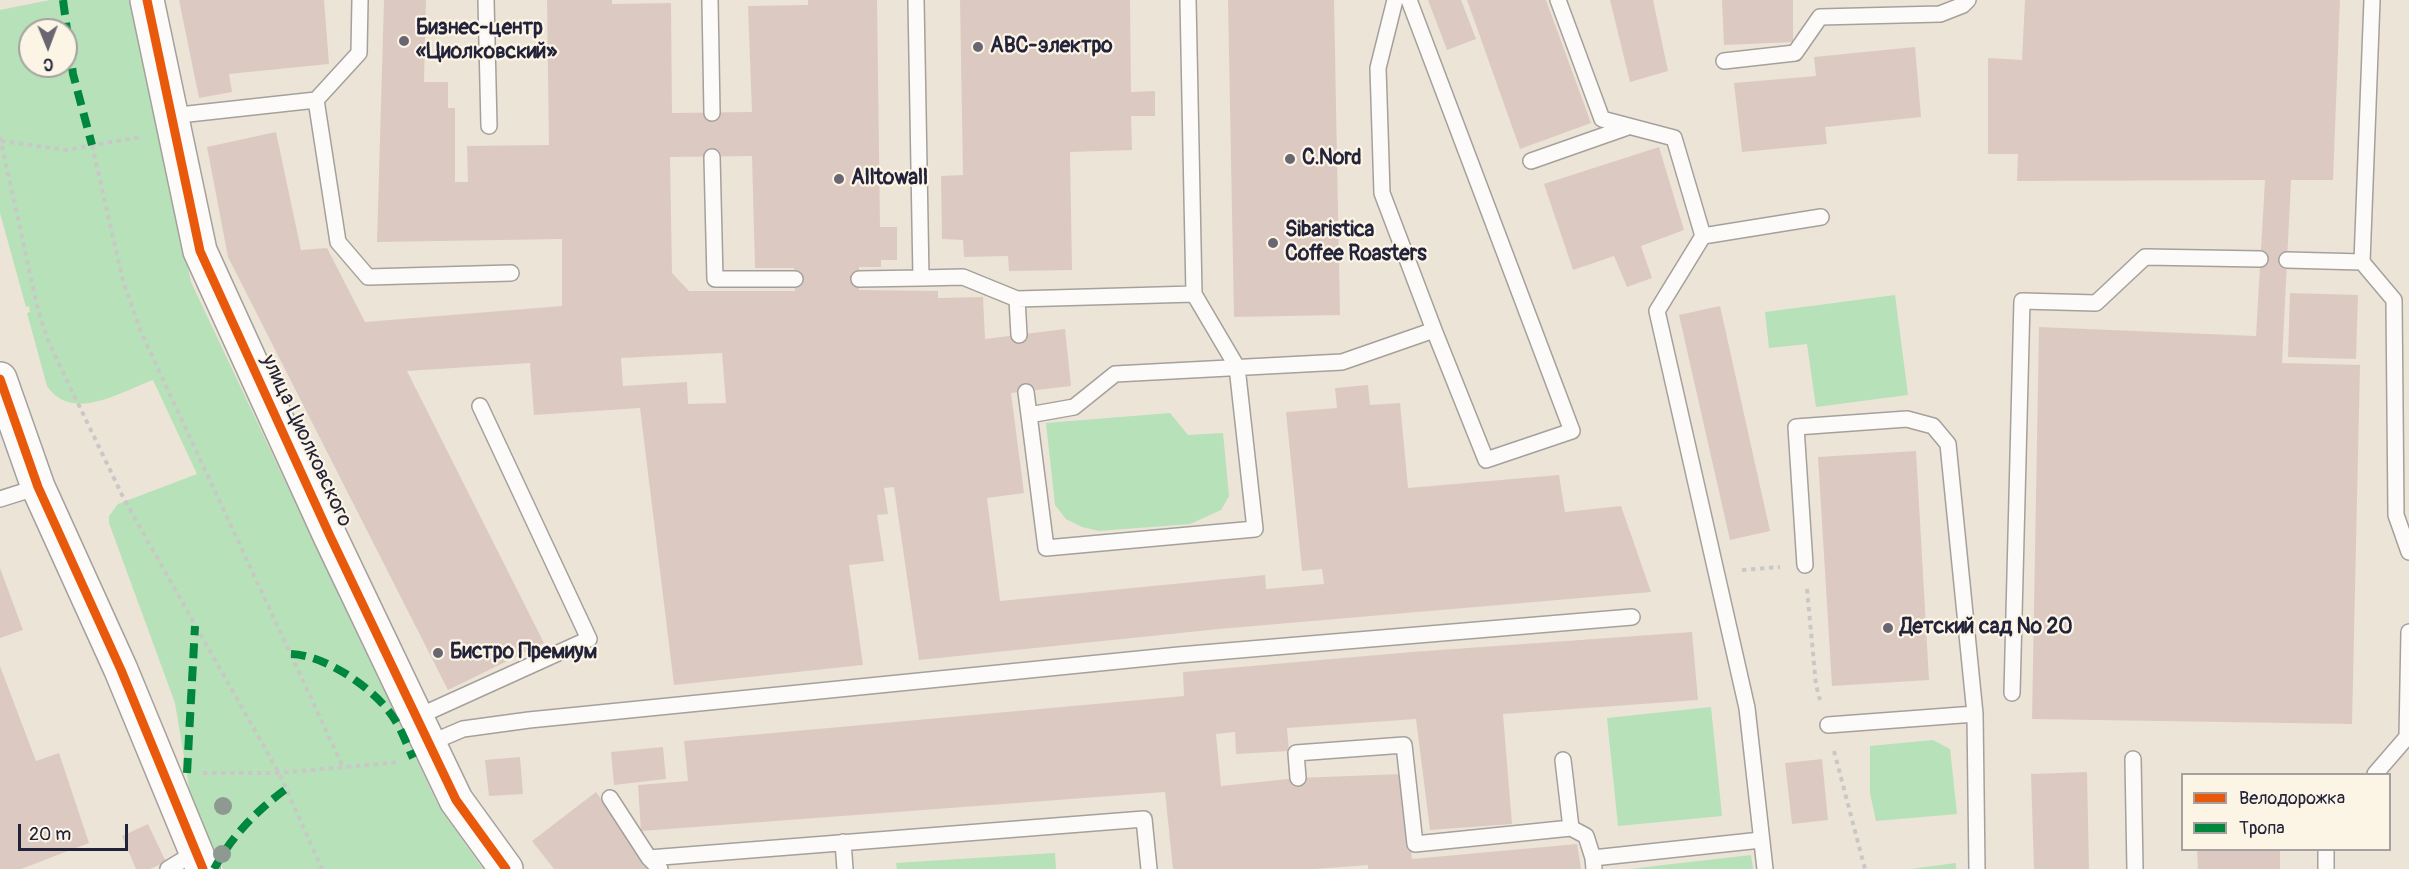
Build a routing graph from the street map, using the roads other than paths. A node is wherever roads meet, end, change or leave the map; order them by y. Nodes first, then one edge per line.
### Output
1 (147, 0) edge
2 (360, 0) edge
3 (486, 0) edge
4 (710, 0) edge
5 (916, 0) edge
6 (1188, 0) edge
7 (1395, 0) edge
8 (1409, 0) edge
9 (1558, 0) edge
10 (1968, 0) edge
11 (2372, 0) edge
12 (1724, 61) dead end
13 (316, 100) junction
14 (712, 113) dead end
15 (159, 126) junction
16 (489, 126) dead end
17 (1628, 126) junction
18 (712, 157) dead end
19 (1531, 161) dead end
20 (1821, 217) dead end
21 (1703, 236) junction
22 (2260, 259) dead end
23 (2287, 260) dead end
24 (2362, 262) junction
25 (511, 273) dead end
26 (921, 278) junction
27 (795, 279) dead end
28 (859, 279) dead end
29 (1194, 294) junction
30 (1017, 299) junction
31 (1434, 330) junction
32 (1019, 335) dead end
33 (1237, 367) junction
34 (0, 379) edge
35 (1026, 392) dead end
36 (480, 406) dead end
37 (1029, 415) junction
38 (38, 487) junction
39 (0, 499) edge
40 (2409, 552) edge
41 (1806, 565) dead end
42 (1632, 617) dead end
43 (2409, 632) edge
44 (2012, 693) dead end
45 (1975, 714) junction
46 (1828, 725) dead end
47 (417, 741) junction
48 (2133, 759) dead end
49 (1563, 760) dead end
50 (2376, 773) edge
51 (1298, 778) dead end
52 (610, 798) dead end
53 (1571, 828) junction
54 (1761, 840) junction
55 (843, 842) junction
56 (2326, 851) edge
57 (200, 861) edge
58 (654, 863) edge
59 (1593, 863) edge
60 (168, 869) edge
61 (506, 869) edge
62 (845, 869) edge
63 (1149, 869) edge
64 (1765, 869) edge
65 (1977, 869) edge
66 (2135, 869) edge
67 (2326, 869) edge

1 - 15 street, улица Циолковского
2 - 13 lane
3 - 16 lane
4 - 14 lane
5 - 26 lane
6 - 29 lane
7 - 31 lane
8 - 31 lane
9 - 17 lane
10 - 12 lane
11 - 24 lane
13 - 15 lane
13 - 25 lane
15 - 47 street, улица Циолковского
17 - 19 lane
17 - 21 lane
18 - 27 lane
20 - 21 lane
21 - 54 lane
22 - 44 lane
23 - 24 lane
24 - 40 lane
26 - 28 lane
26 - 30 lane
29 - 30 lane
29 - 33 lane
30 - 32 lane
31 - 33 lane
33 - 37 lane
33 - 37 lane
34 - 38 street
35 - 37 lane
36 - 47 lane
38 - 39 lane
38 - 57 street
41 - 45 lane
42 - 47 lane
43 - 50 lane
45 - 46 lane
45 - 65 lane
47 - 61 street, улица Циолковского
48 - 66 lane
49 - 53 lane
51 - 53 lane
52 - 58 lane
53 - 59 lane
54 - 59 lane
54 - 64 lane
55 - 58 lane
55 - 62 lane
55 - 63 lane
56 - 67 lane
57 - 60 lane

